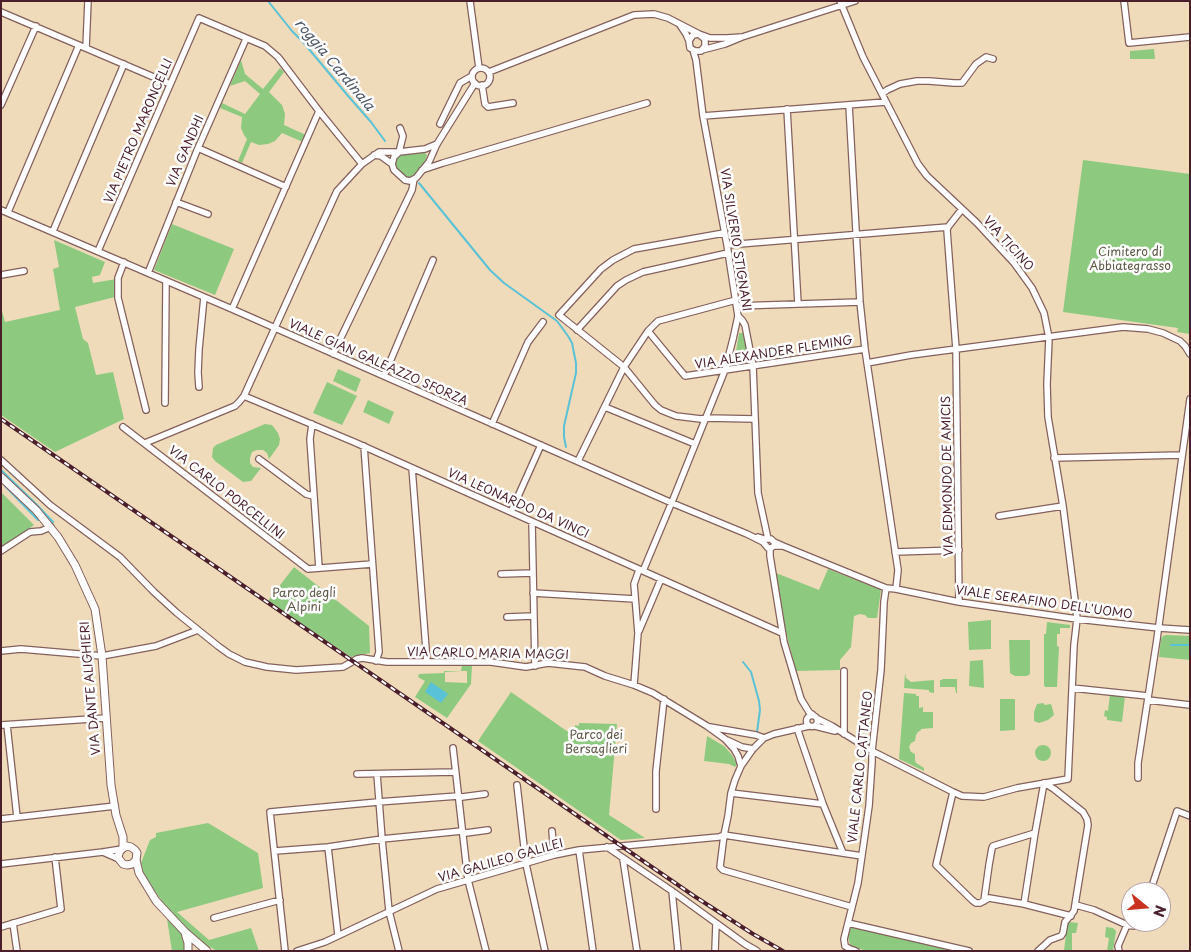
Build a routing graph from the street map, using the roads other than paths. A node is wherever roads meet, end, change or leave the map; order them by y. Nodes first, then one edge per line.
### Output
1 (88, 1) edge
2 (470, 1) edge
3 (855, 1) edge
4 (1124, 1) edge
5 (840, 3) edge
6 (1, 12) edge
7 (678, 23) junction
8 (36, 26) junction
9 (700, 35) junction
10 (742, 37) junction
11 (1190, 37) edge
12 (246, 39) junction
13 (689, 42) junction
14 (82, 46) junction
15 (698, 50) junction
16 (993, 59) dead end
17 (124, 64) junction
18 (479, 68) junction
19 (489, 72) junction
20 (472, 76) junction
21 (475, 83) junction
22 (170, 84) junction
23 (482, 85) junction
24 (882, 94) junction
25 (886, 102) junction
26 (513, 103) dead end
27 (648, 103) dead end
28 (849, 105) junction
29 (1, 106) edge
30 (788, 109) junction
31 (319, 111) junction
32 (703, 116) junction
33 (440, 124) dead end
34 (400, 128) dead end
35 (438, 144) junction
36 (198, 148) junction
37 (425, 149) junction
38 (399, 152) junction
39 (374, 155) junction
40 (431, 156) junction
41 (443, 163) junction
42 (362, 164) junction
43 (392, 164) junction
44 (422, 170) junction
45 (414, 179) junction
46 (286, 187) junction
47 (176, 202) junction
48 (962, 209) junction
49 (1, 210) edge
50 (8, 212) junction
51 (208, 214) dead end
52 (948, 227) junction
53 (53, 231) junction
54 (724, 233) junction
55 (857, 235) junction
56 (794, 240) junction
57 (727, 245) junction
58 (98, 251) junction
59 (728, 253) junction
60 (433, 260) dead end
61 (124, 262) junction
62 (24, 271) dead end
63 (148, 273) junction
64 (1, 274) edge
65 (166, 281) junction
66 (204, 297) junction
67 (860, 302) junction
68 (736, 303) junction
69 (798, 304) junction
70 (232, 309) junction
71 (738, 316) junction
72 (542, 322) dead end
73 (274, 328) junction
74 (577, 330) junction
75 (648, 331) junction
76 (1049, 338) junction
77 (865, 349) junction
78 (956, 350) junction
79 (334, 354) junction
80 (1190, 354) edge
81 (867, 363) junction
82 (753, 366) junction
83 (624, 367) junction
84 (724, 370) junction
85 (384, 376) junction
86 (199, 387) dead end
87 (244, 396) junction
88 (1190, 399) edge
89 (165, 403) dead end
90 (605, 407) junction
91 (146, 410) dead end
92 (706, 418) junction
93 (755, 419) junction
94 (312, 424) junction
95 (492, 424) junction
96 (123, 427) dead end
97 (145, 442) junction
98 (695, 444) junction
99 (541, 445) junction
100 (364, 446) junction
101 (1182, 455) junction
102 (1054, 458) junction
103 (259, 459) dead end
104 (1, 460) edge
105 (578, 462) junction
106 (412, 468) junction
107 (1, 477) edge
108 (313, 496) junction
109 (672, 503) junction
110 (1063, 506) junction
111 (511, 512) junction
112 (1000, 516) dead end
113 (532, 522) junction
114 (51, 527) junction
115 (770, 544) junction
116 (783, 546) joint
117 (959, 550) junction
118 (1, 551) edge
119 (895, 552) junction
120 (372, 564) junction
121 (319, 568) junction
122 (641, 570) junction
123 (532, 573) junction
124 (501, 574) dead end
125 (661, 579) junction
126 (886, 588) junction
127 (896, 589) junction
128 (533, 593) junction
129 (635, 599) junction
130 (959, 602) junction
131 (534, 616) junction
132 (507, 617) dead end
133 (1077, 619) junction
134 (1158, 628) junction
135 (198, 630) junction
136 (1190, 630) edge
137 (638, 633) junction
138 (782, 634) junction
139 (1, 651) edge
140 (102, 656) junction
141 (376, 661) junction
142 (427, 662) junction
143 (535, 666) junction
144 (844, 671) dead end
145 (634, 685) junction
146 (1072, 688) junction
147 (1148, 698) junction
148 (664, 699) junction
149 (1190, 705) edge
150 (106, 718) junction
151 (809, 721) junction
152 (4, 725) edge
153 (707, 726) junction
154 (844, 734) junction
155 (764, 738) junction
156 (725, 739) junction
157 (453, 748) dead end
158 (753, 748) junction
159 (872, 751) junction
160 (741, 766) junction
161 (455, 772) junction
162 (357, 774) dead end
163 (377, 774) junction
164 (1138, 778) dead end
165 (1044, 783) junction
166 (517, 785) dead end
167 (953, 792) junction
168 (731, 793) junction
169 (485, 794) dead end
170 (458, 796) junction
171 (378, 802) junction
172 (823, 804) junction
173 (114, 806) junction
174 (656, 809) dead end
175 (1190, 816) edge
176 (17, 817) junction
177 (1, 819) edge
178 (488, 830) dead end
179 (462, 831) junction
180 (552, 832) dead end
181 (1035, 833) junction
182 (724, 835) junction
183 (382, 839) junction
184 (328, 846) junction
185 (607, 847) junction
186 (125, 848) junction
187 (579, 850) junction
188 (276, 851) junction
189 (103, 852) junction
190 (843, 852) junction
191 (554, 855) junction
192 (862, 856) junction
193 (55, 858) junction
194 (119, 859) junction
195 (624, 859) junction
196 (136, 860) junction
197 (1, 864) edge
198 (526, 864) junction
199 (127, 865) junction
200 (138, 873) junction
201 (468, 880) junction
202 (1153, 882) edge
203 (672, 892) junction
204 (280, 900) junction
205 (984, 901) junction
206 (1024, 904) junction
207 (1076, 905) junction
208 (852, 907) junction
209 (389, 911) junction
210 (1069, 917) junction
211 (214, 918) dead end
212 (13, 923) junction
213 (848, 923) junction
214 (1121, 923) edge
215 (716, 924) junction
216 (1, 927) edge
217 (185, 932) junction
218 (1123, 932) edge
219 (338, 936) junction
220 (205, 950) edge
221 (966, 950) edge
222 (17, 951) edge
223 (188, 951) edge
224 (286, 951) edge
225 (296, 951) edge
226 (399, 951) edge
227 (486, 951) edge
228 (545, 951) edge
229 (594, 951) edge
230 (637, 951) edge
231 (678, 951) edge
232 (715, 951) edge
233 (757, 951) edge
234 (856, 951) edge
235 (1038, 951) edge
236 (1119, 951) edge

1 - 14 street
2 - 18 street
3 - 5 street
4 - 11 street
5 - 10 street
5 - 24 street, VIA TICINO
6 - 8 street
7 - 9 street
7 - 13 street
7 - 19 street
8 - 14 street
8 - 29 street
9 - 10 street
9 - 13 street
9 - 15 street
10 - 15 street
12 - 22 street, VIA PIETRO MARONCELLI
12 - 31 street
12 - 36 street, VIA GANDHI
13 - 15 street
14 - 17 street
14 - 50 street
15 - 32 street, VIA SILVERIO STIGNANI
16 - 24 street
17 - 22 street
17 - 53 street
18 - 19 street
18 - 20 street
19 - 23 street
20 - 21 street
20 - 33 street
21 - 23 street
21 - 35 street
22 - 58 street, VIA PIETRO MARONCELLI
23 - 26 street
24 - 25 street, VIA TICINO
25 - 28 street
25 - 48 street, VIA TICINO
27 - 41 street
28 - 30 street
28 - 55 street
30 - 32 street
30 - 56 street
31 - 42 street
31 - 46 street
32 - 54 street, VIA SILVERIO STIGNANI
34 - 38 street
35 - 37 street
35 - 40 street
36 - 46 street
36 - 47 street, VIA GANDHI
37 - 38 street
37 - 40 street
38 - 39 street
38 - 43 street
39 - 42 street
39 - 43 street
40 - 41 street
40 - 44 street
41 - 44 street
42 - 73 street
43 - 45 street
44 - 45 street
45 - 79 street
46 - 70 street
47 - 51 street
47 - 63 street, VIA GANDHI
48 - 52 street
48 - 76 street, VIA TICINO
49 - 50 street, VIALE GIAN GALEAZZO SFORZA
50 - 53 street, VIALE GIAN GALEAZZO SFORZA
52 - 55 street
52 - 78 street, VIA EDMONDO DE AMICIS
53 - 58 street, VIALE GIAN GALEAZZO SFORZA
54 - 57 street, VIA SILVERIO STIGNANI
54 - 74 street
55 - 56 street
55 - 67 street
56 - 57 street
56 - 69 street
57 - 59 street, VIA SILVERIO STIGNANI
58 - 61 street, VIALE GIAN GALEAZZO SFORZA
59 - 68 street, VIA SILVERIO STIGNANI
59 - 74 street
60 - 85 street
61 - 63 street, VIALE GIAN GALEAZZO SFORZA
61 - 91 street
62 - 64 street
63 - 65 street, VIALE GIAN GALEAZZO SFORZA
65 - 66 street, VIALE GIAN GALEAZZO SFORZA
65 - 89 street
66 - 70 street, VIALE GIAN GALEAZZO SFORZA
66 - 86 street
67 - 69 street
67 - 77 street
68 - 69 street
68 - 71 street, VIA SILVERIO STIGNANI
68 - 75 street
70 - 73 street, VIALE GIAN GALEAZZO SFORZA
71 - 82 street
71 - 84 street, VIA SILVERIO STIGNANI
72 - 95 street
73 - 79 street, VIALE GIAN GALEAZZO SFORZA
73 - 87 street
74 - 83 street
75 - 83 street
75 - 84 street, VIA ALEXANDER FLEMING
76 - 78 street
76 - 80 street
76 - 102 street, VIA TICINO
77 - 81 street
77 - 82 street, VIA ALEXANDER FLEMING
78 - 81 street
78 - 117 street, VIA EDMONDO DE AMICIS
79 - 85 street, VIALE GIAN GALEAZZO SFORZA
81 - 119 street
82 - 84 street, VIA ALEXANDER FLEMING
82 - 93 street
83 - 90 street
83 - 92 street
84 - 92 street, VIA SILVERIO STIGNANI
85 - 95 street, VIALE GIAN GALEAZZO SFORZA
87 - 94 street, VIA LEONARDO DA VINCI
87 - 97 street
88 - 101 street
90 - 98 street
90 - 105 street
92 - 93 street
92 - 98 street, VIA SILVERIO STIGNANI
93 - 115 street
94 - 100 street, VIA LEONARDO DA VINCI
94 - 108 street
95 - 99 street, VIALE GIAN GALEAZZO SFORZA
96 - 97 street, VIA CARLO PORCELLINI
97 - 121 street, VIA CARLO PORCELLINI
98 - 109 street, VIA SILVERIO STIGNANI
99 - 105 street, VIALE GIAN GALEAZZO SFORZA
99 - 111 street
100 - 106 street, VIA LEONARDO DA VINCI
100 - 120 street
101 - 102 street
101 - 134 street
102 - 110 street, VIA TICINO
103 - 108 street
104 - 135 street, VIA CARLO MARIA MAGGI
105 - 109 street, VIALE GIAN GALEAZZO SFORZA
106 - 111 street, VIA LEONARDO DA VINCI
106 - 142 street
107 - 114 main road, VIA DANTE ALIGHIERI
108 - 121 street
109 - 115 street, VIALE GIAN GALEAZZO SFORZA
109 - 122 street, VIA SILVERIO STIGNANI
110 - 112 street
110 - 133 street, VIA TICINO
111 - 113 street, VIA LEONARDO DA VINCI
113 - 122 street, VIA LEONARDO DA VINCI
113 - 123 street
114 - 118 street
114 - 140 main road, VIA DANTE ALIGHIERI
115 - 116 street, VIALE GIAN GALEAZZO SFORZA
115 - 138 street
116 - 126 street, VIALE SERAFINO DELL'UOMO
117 - 119 street
117 - 130 street, VIA EDMONDO DE AMICIS
119 - 127 street
120 - 121 street
120 - 141 street
122 - 125 street, VIA LEONARDO DA VINCI
122 - 129 street, VIA SILVERIO STIGNANI
123 - 124 street
123 - 128 street
125 - 137 street
125 - 138 street, VIA LEONARDO DA VINCI
126 - 127 street, VIALE SERAFINO DELL'UOMO
126 - 159 street, VIALE CARLO CATTANEO
127 - 130 street, VIALE SERAFINO DELL'UOMO
128 - 129 street
128 - 131 street
129 - 137 street, VIA SILVERIO STIGNANI
130 - 133 street, VIALE SERAFINO DELL'UOMO
131 - 132 street
131 - 143 street
133 - 134 street, VIALE SERAFINO DELL'UOMO
133 - 146 street, VIA TICINO
134 - 136 street, VIALE SERAFINO DELL'UOMO
134 - 147 street
135 - 140 street
135 - 141 street, VIA CARLO MARIA MAGGI
137 - 145 street
138 - 151 street
139 - 140 street
140 - 150 main road, VIA DANTE ALIGHIERI
141 - 142 street, VIA CARLO MARIA MAGGI
142 - 143 street, VIA CARLO MARIA MAGGI
143 - 145 street, VIA CARLO MARIA MAGGI
144 - 154 street
145 - 148 street, VIA CARLO MARIA MAGGI
146 - 147 street
146 - 165 street, VIA TICINO
147 - 149 street
147 - 164 street
148 - 153 street, VIA CARLO MARIA MAGGI
148 - 174 street
150 - 152 street
150 - 173 main road, VIA DANTE ALIGHIERI
151 - 154 street
151 - 155 street
151 - 172 street
152 - 176 street
153 - 155 street, VIA CARLO MARIA MAGGI
153 - 156 street, VIA CARLO MARIA MAGGI
154 - 159 street
155 - 158 street
156 - 158 street, VIA CARLO MARIA MAGGI
156 - 160 street, VIA CARLO MARIA MAGGI
157 - 161 street
158 - 160 street
159 - 167 street
159 - 192 street, VIALE CARLO CATTANEO
160 - 168 street
161 - 163 street
161 - 170 street
162 - 163 street
163 - 171 street
165 - 167 street
165 - 181 street
165 - 207 street
166 - 198 street
167 - 205 street
168 - 172 street
168 - 182 street
169 - 170 street
170 - 171 street
170 - 179 street
171 - 183 street
171 - 188 street
172 - 190 street
173 - 176 street
173 - 186 main road, VIA DANTE ALIGHIERI
175 - 202 street
176 - 177 street
178 - 179 street
179 - 183 street
179 - 201 street
180 - 191 street
181 - 205 street
181 - 206 street
182 - 185 street, VIA GALILEO GALILEI
182 - 190 street, VIA GALILEO GALILEI
182 - 208 street
183 - 184 street
183 - 209 street
184 - 188 street
184 - 219 street
185 - 187 street, VIA GALILEO GALILEI
185 - 195 street
186 - 189 street
186 - 194 main road
186 - 196 main road
187 - 191 street, VIA GALILEO GALILEI
187 - 229 street
188 - 204 street
189 - 193 street
189 - 194 street
190 - 192 street, VIA GALILEO GALILEI
191 - 198 street, VIA GALILEO GALILEI
192 - 208 street, VIALE CARLO CATTANEO
193 - 197 street
193 - 212 street
194 - 199 main road
195 - 203 street
195 - 230 street
196 - 199 main road
196 - 200 main road
198 - 201 street, VIA GALILEO GALILEI
198 - 228 street
199 - 200 main road
200 - 217 main road
201 - 209 street, VIA GALILEO GALILEI
201 - 227 street
203 - 215 street
203 - 231 street
204 - 211 street
204 - 224 street
205 - 206 street
206 - 210 street
207 - 210 street
207 - 214 street
208 - 213 street, VIALE CARLO CATTANEO
209 - 219 street, VIA GALILEO GALILEI
209 - 226 street
210 - 235 street
212 - 216 street
212 - 222 street
213 - 221 street
213 - 234 street, VIALE CARLO CATTANEO
215 - 232 street
215 - 233 street
217 - 220 main road
217 - 223 main road
218 - 236 street
219 - 225 street, VIA GALILEO GALILEI

